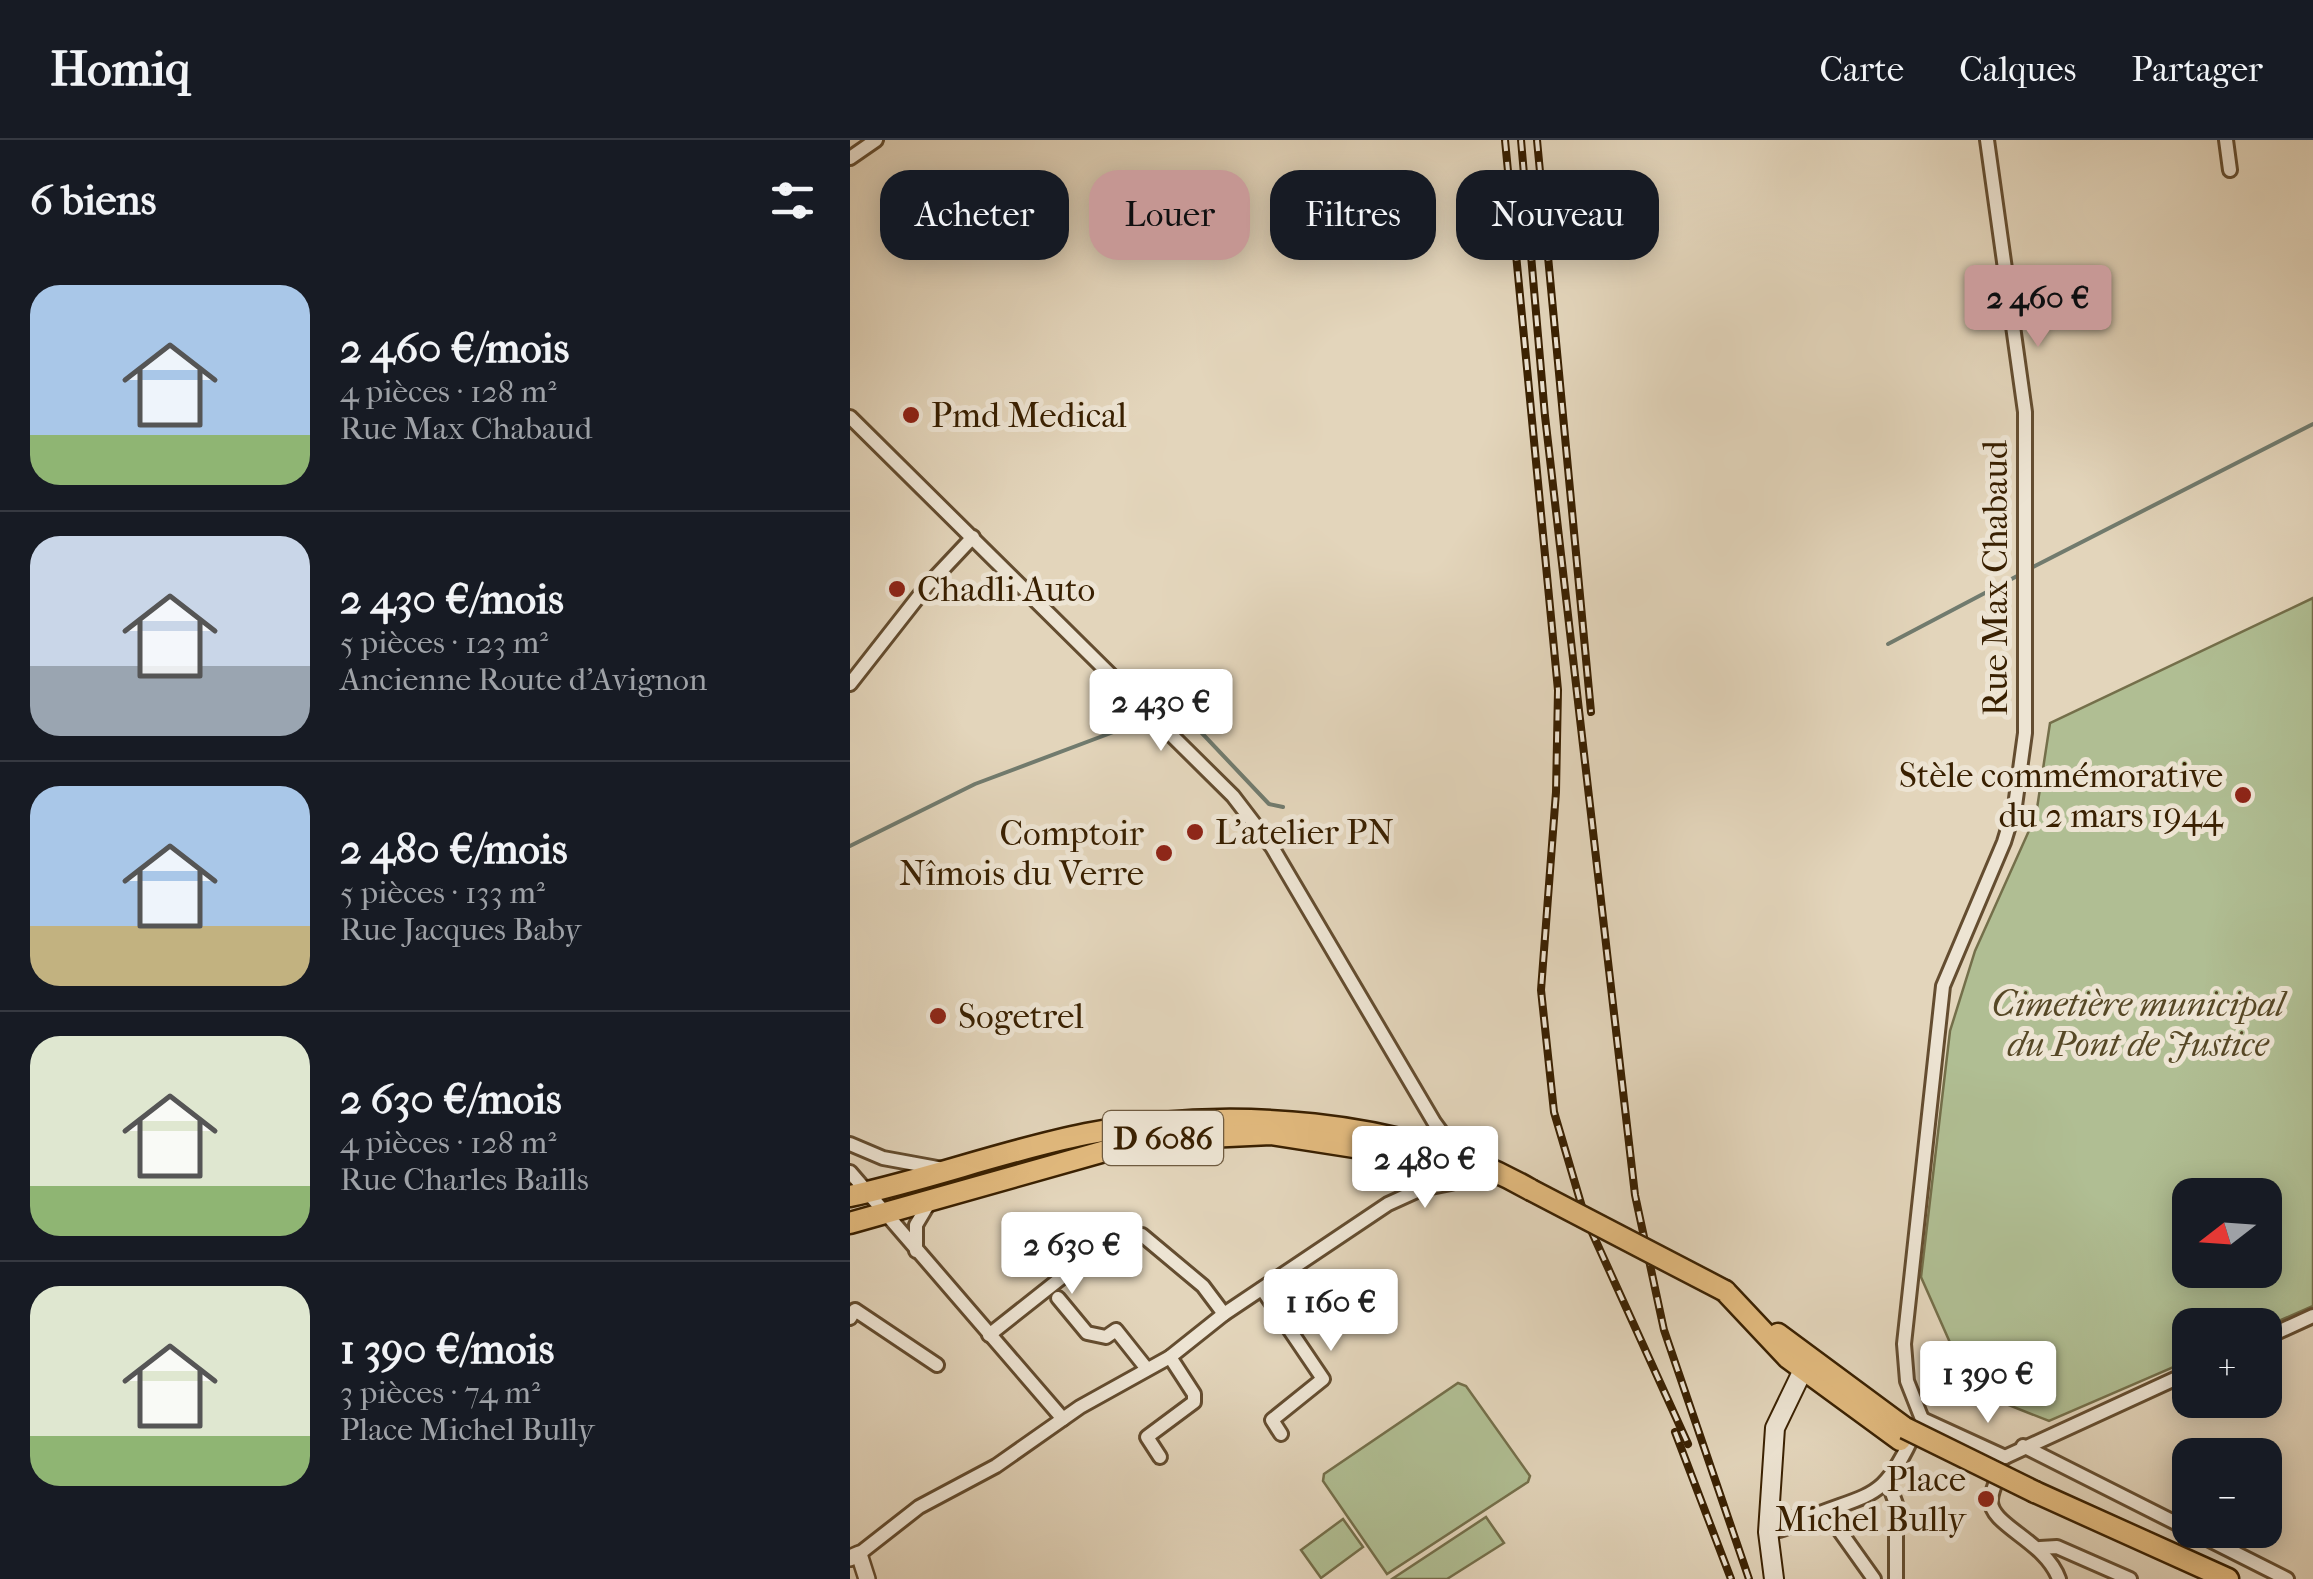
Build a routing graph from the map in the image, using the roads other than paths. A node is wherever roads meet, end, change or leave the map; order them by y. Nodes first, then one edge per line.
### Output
1 (876, 140) edge
2 (1987, 140) edge
3 (2226, 140) edge
4 (850, 158) edge
5 (2230, 170) dead end
6 (850, 418) edge
7 (973, 537) junction
8 (850, 684) edge
9 (1434, 1122) junction
10 (850, 1144) edge
11 (1420, 1146) junction
12 (1462, 1160) junction
13 (950, 1170) junction
14 (850, 1172) edge
15 (1451, 1183) dead end
16 (1532, 1190) junction
17 (858, 1194) edge
18 (929, 1203) junction
19 (884, 1216) junction
20 (850, 1223) edge
21 (1128, 1225) dead end
22 (1142, 1235) dead end
23 (917, 1253) junction
24 (1262, 1289) junction
25 (1058, 1298) dead end
26 (1224, 1314) junction
27 (2313, 1316) edge
28 (850, 1318) edge
29 (2282, 1330) edge
30 (990, 1334) junction
31 (1170, 1357) junction
32 (1803, 1362) junction
33 (937, 1365) dead end
34 (1147, 1369) junction
35 (2172, 1380) edge
36 (1063, 1418) junction
37 (1909, 1429) junction
38 (1281, 1434) dead end
39 (2024, 1446) junction
40 (1160, 1457) dead end
41 (2005, 1457) junction
42 (1888, 1482) junction
43 (2033, 1497) junction
44 (1827, 1513) junction
45 (1769, 1522) junction
46 (2040, 1548) junction
47 (854, 1556) edge
48 (867, 1579) edge
49 (1774, 1579) edge
50 (1874, 1579) edge
51 (1896, 1579) edge
52 (2059, 1579) edge
53 (2130, 1579) edge
54 (2202, 1579) edge
55 (2228, 1579) edge
56 (2287, 1579) edge

1 - 4 street
2 - 37 street, Rue Max Chabaud
3 - 5 street
6 - 7 street
7 - 8 street
7 - 9 street
9 - 11 street
9 - 12 street
10 - 13 street
11 - 12 main road, D 6086
11 - 13 main road, D 6086
12 - 16 main road, D 6086
13 - 17 main road, D 6086
14 - 17 street
15 - 24 street
16 - 18 main road, D 6086
16 - 32 main road, D 6086, bridge
17 - 19 street
18 - 19 main road, D 6086
18 - 23 street
19 - 20 main road, D 6086
19 - 23 street
21 - 30 street
22 - 26 street
23 - 30 street
24 - 26 street
24 - 38 street
25 - 34 street
26 - 31 street
27 - 29 street
28 - 33 street
30 - 36 street
31 - 34 street
31 - 40 street
32 - 37 main road, D 6086
32 - 45 main road
34 - 36 street
35 - 39 street
36 - 47 street
37 - 41 street
37 - 42 street
37 - 43 main road, D 6086
39 - 41 street
39 - 56 street
41 - 46 street
42 - 44 street
42 - 51 street
43 - 54 main road, D 6086
43 - 55 main road, D 6086
44 - 45 street
44 - 50 street
45 - 49 main road
46 - 52 street
46 - 53 street
47 - 48 street

